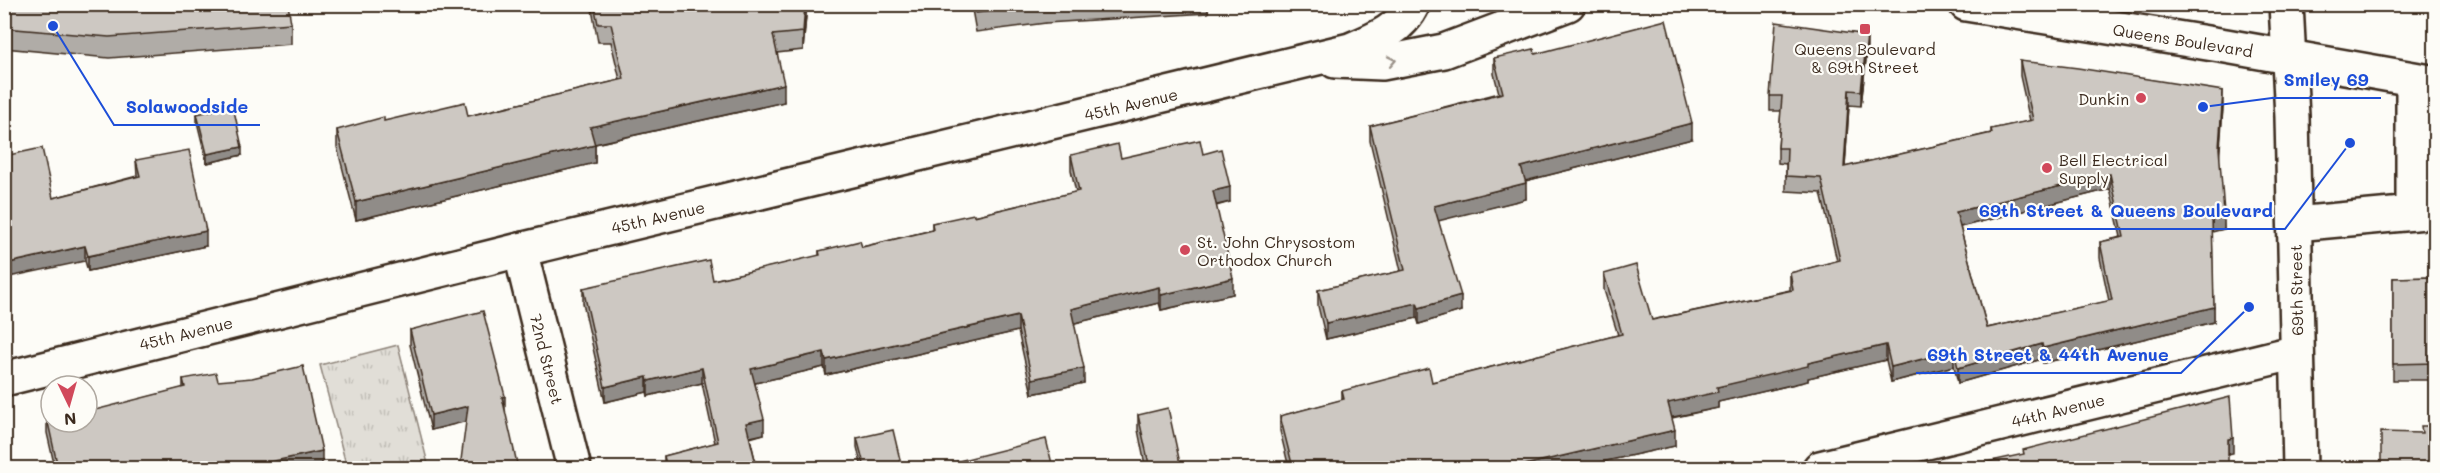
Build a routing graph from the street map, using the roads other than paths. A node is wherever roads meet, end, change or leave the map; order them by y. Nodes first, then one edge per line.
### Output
1 (1413, 4) edge
2 (1568, 4) edge
3 (1966, 4) edge
4 (2286, 4) edge
5 (2289, 58) junction
6 (1313, 60) junction
7 (2424, 82) edge
8 (2424, 212) edge
9 (2295, 224) junction
10 (520, 250) junction
11 (2297, 352) junction
12 (4, 379) edge
13 (574, 468) edge
14 (1820, 468) edge
15 (2300, 468) edge

1 - 6 street, 45th Avenue
6 -> 2 street, 45th Avenue
3 - 5 street, Queens Boulevard
4 - 5 street, 69th Street
5 - 7 street, Queens Boulevard
5 - 9 street, 69th Street
6 - 10 street, 45th Avenue
7 - 8 street
8 - 9 street
9 - 11 street, 69th Street
10 - 12 street, 45th Avenue
10 - 13 street, 72nd Street
11 - 14 street, 44th Avenue
11 - 15 street, 69th Street

